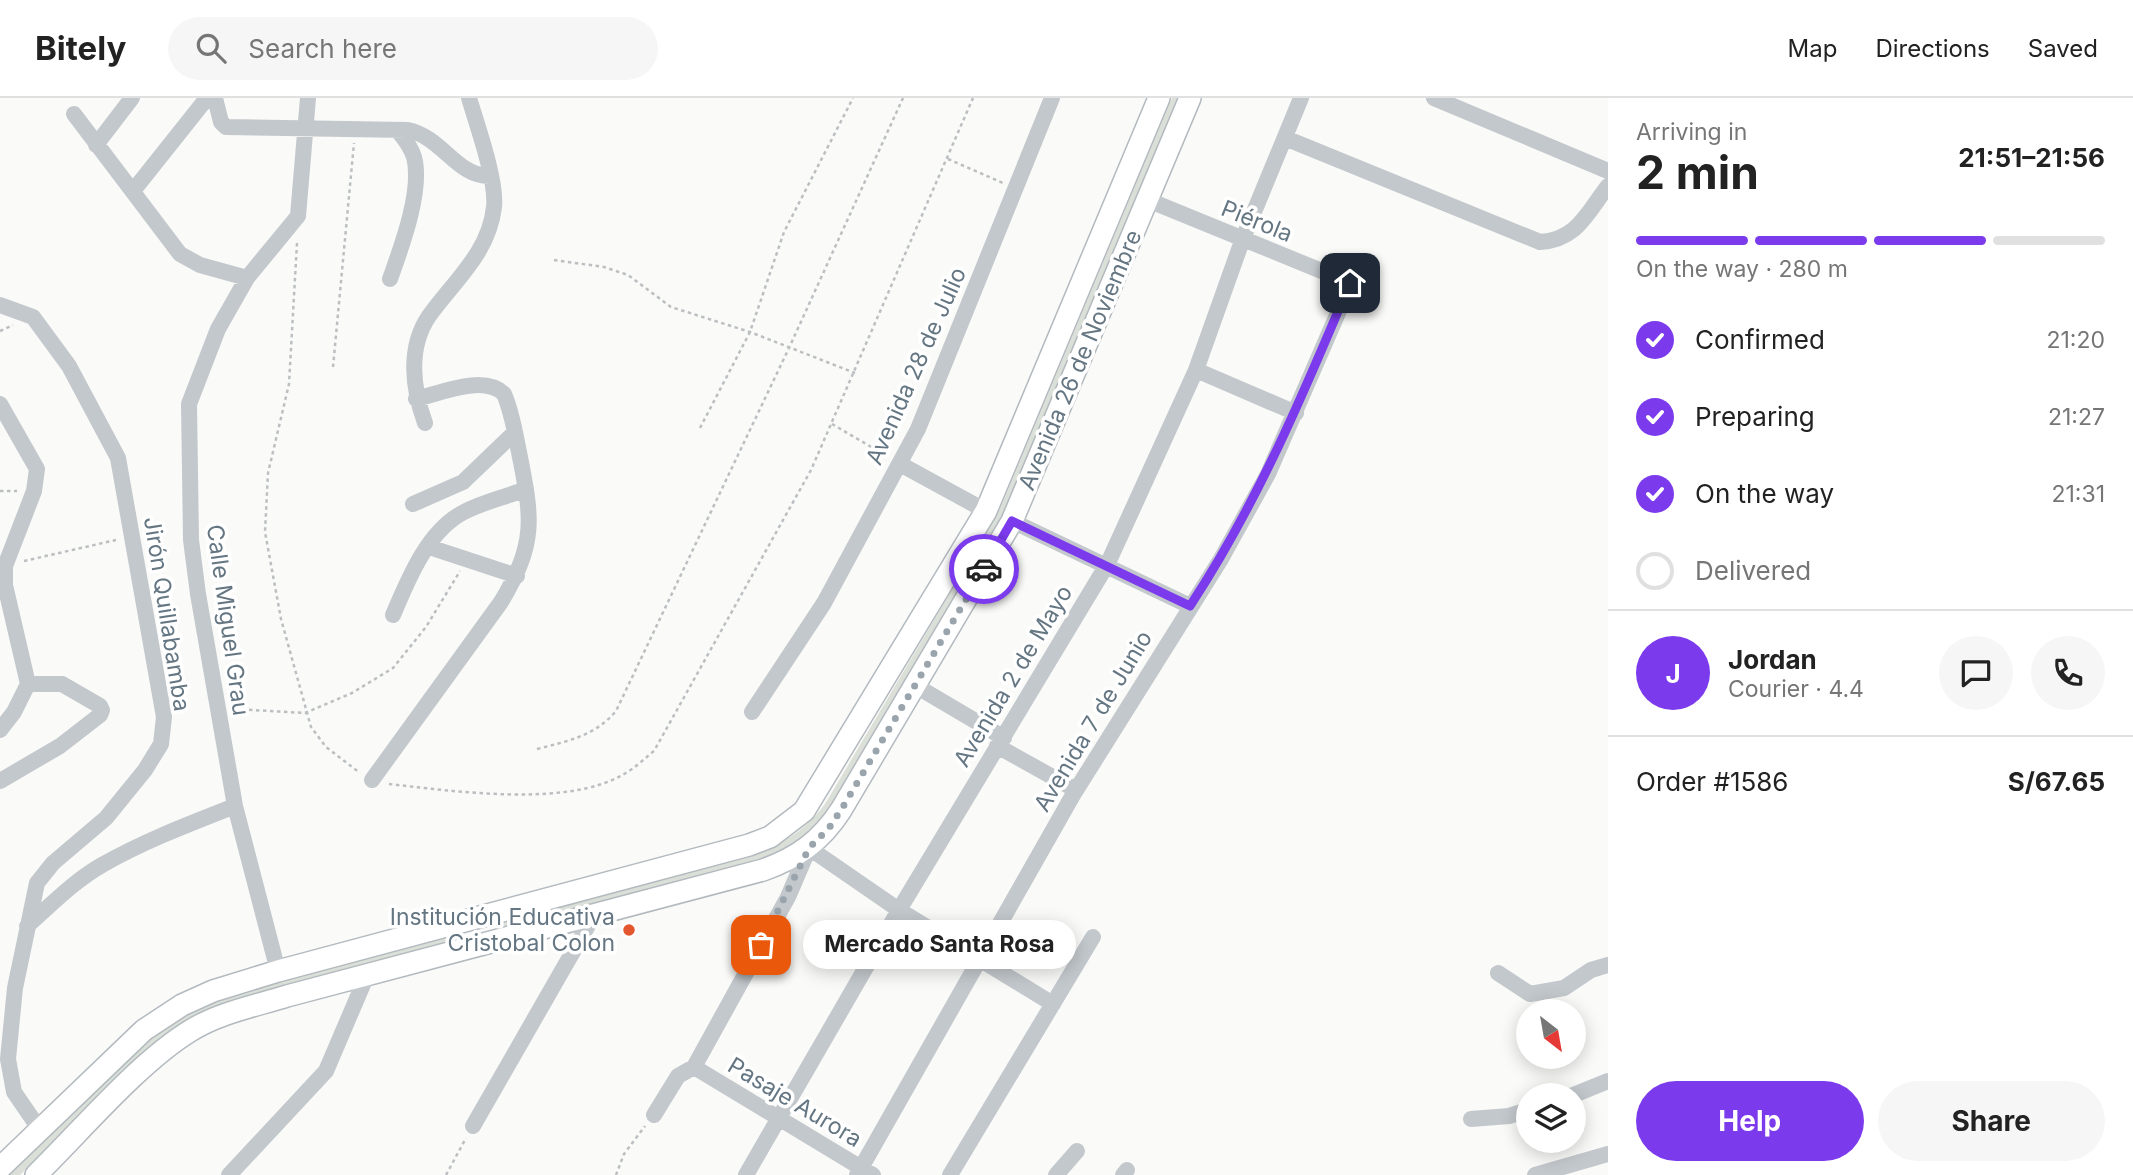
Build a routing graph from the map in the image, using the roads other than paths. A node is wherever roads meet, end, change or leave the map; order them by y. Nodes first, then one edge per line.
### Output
1 (132, 98) edge
2 (207, 98) edge
3 (215, 98) edge
4 (309, 98) edge
5 (470, 98) edge
6 (1052, 98) edge
7 (1159, 98) edge
8 (1190, 98) edge
9 (1301, 98) edge
10 (1434, 98) edge
11 (74, 114) dead end
12 (306, 128) junction
13 (397, 130) junction
14 (1284, 138) junction
15 (96, 145) junction
16 (1608, 171) edge
17 (490, 176) junction
18 (1605, 190) edge
19 (133, 191) junction
20 (1148, 200) junction
21 (1242, 241) junction
22 (247, 278) junction
23 (390, 279) dead end
24 (1350, 283) joint
25 (0, 305) edge
26 (1196, 370) junction
27 (416, 399) junction
28 (0, 404) edge
29 (1296, 413) junction
30 (425, 423) dead end
31 (515, 432) junction
32 (900, 464) junction
33 (526, 489) junction
34 (413, 504) dead end
35 (986, 511) junction
36 (1012, 521) junction
37 (429, 547) junction
38 (1106, 567) junction
39 (517, 576) junction
40 (1190, 606) junction
41 (393, 615) dead end
42 (28, 684) junction
43 (916, 685) junction
44 (752, 712) dead end
45 (0, 730) edge
46 (1001, 742) junction
47 (372, 780) road end
48 (0, 781) edge
49 (1076, 790) junction
50 (235, 806) junction
51 (809, 848) junction
52 (899, 909) junction
53 (594, 915) junction
54 (477, 918) junction
55 (27, 926) junction
56 (1093, 937) dead end
57 (483, 945) junction
58 (977, 959) junction
59 (1608, 965) edge
60 (278, 971) junction
61 (1498, 973) dead end
62 (367, 975) junction
63 (1053, 1004) junction
64 (694, 1067) junction
65 (1608, 1081) edge
66 (1586, 1090) edge
67 (1516, 1114) edge
68 (654, 1115) road end
69 (780, 1118) junction
70 (1471, 1119) dead end
71 (474, 1126) road end
72 (40, 1130) junction
73 (1077, 1150) dead end
74 (1608, 1154) edge
75 (0, 1168) edge
76 (863, 1172) edge
77 (36, 1175) edge
78 (229, 1175) edge
79 (746, 1175) edge
80 (950, 1175) edge
81 (1056, 1175) edge
82 (1535, 1175) edge

1 - 15 street
2 - 19 street
3 - 12 street
4 - 12 street
5 - 17 street
6 - 32 street, Avenida 28 de Julio
7 - 35 main road, Avenida 26 de Noviembre
8 - 20 main road, Avenida 26 de Noviembre
9 - 14 street, Avenida 2 de Mayo
10 - 16 street
11 - 15 street
12 - 13 street
12 - 22 street, Calle Miguel Grau
13 - 17 street
13 - 23 street
14 - 18 street
14 - 21 street, Avenida 2 de Mayo
15 - 19 street
17 - 27 street
19 - 22 street
20 - 21 street, Piérola
20 - 36 main road, Avenida 26 de Noviembre
21 - 24 street, Piérola
21 - 26 street, Avenida 2 de Mayo
22 - 50 street, Calle Miguel Grau
24 - 29 street, Avenida 7 de Junio
25 - 55 street, Jirón Quillabamba
26 - 29 street
26 - 38 street, Avenida 2 de Mayo
27 - 30 street
27 - 31 street
28 - 42 street
29 - 40 street, Avenida 7 de Junio
31 - 33 street
31 - 34 street
32 - 35 street
32 - 44 street, Avenida 28 de Julio
33 - 37 street
33 - 39 street
35 - 54 main road, Avenida 26 de Noviembre
36 - 38 street
36 - 43 main road, Avenida 26 de Noviembre
37 - 39 street
37 - 41 street
38 - 40 street
38 - 46 street, Avenida 2 de Mayo
39 - 47 street
40 - 49 street, Avenida 7 de Junio
42 - 45 street
42 - 48 street
43 - 46 street
43 - 51 main road, Avenida 26 de Noviembre
46 - 49 street
46 - 52 street, Avenida 2 de Mayo
49 - 58 street, Avenida 7 de Junio
50 - 55 street
50 - 60 street, Calle Miguel Grau
51 - 52 street
51 - 53 main road, Avenida 26 de Noviembre
51 - 64 street
52 - 58 street
52 - 69 street, Avenida 2 de Mayo
53 - 57 main road, Avenida 26 de Noviembre
53 - 71 street
54 - 57 main road
54 - 60 main road, Avenida 26 de Noviembre
55 - 72 street, Jirón Quillabamba
56 - 63 street
57 - 62 main road, Avenida 26 de Noviembre
58 - 63 street
58 - 76 street, Avenida 7 de Junio
59 - 61 street
60 - 72 main road, Avenida 26 de Noviembre
62 - 77 main road, Avenida 26 de Noviembre
62 - 78 street
63 - 80 street
64 - 68 street
64 - 69 street, Pasaje Aurora
65 - 66 street
67 - 70 street
69 - 76 street, Pasaje Aurora
69 - 79 street, Avenida 2 de Mayo
72 - 75 main road, Avenida 26 de Noviembre
73 - 81 street
74 - 82 street

